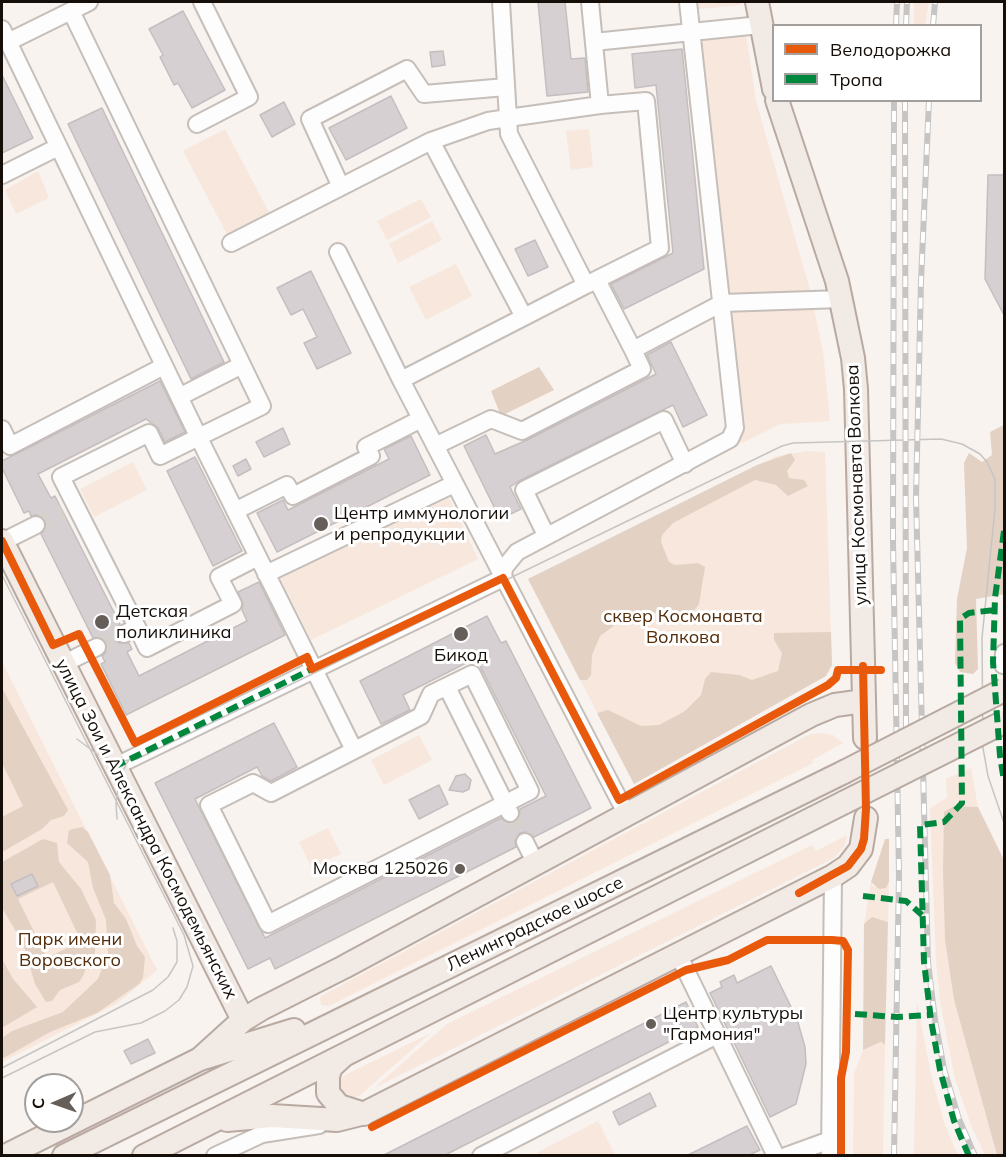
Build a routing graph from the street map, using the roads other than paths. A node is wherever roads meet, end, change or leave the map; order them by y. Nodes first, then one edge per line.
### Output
1 (89, 2) edge
2 (202, 2) edge
3 (501, 2) edge
4 (590, 2) edge
5 (688, 2) edge
6 (757, 2) edge
7 (71, 11) junction
8 (760, 25) junction
9 (692, 31) junction
10 (5, 36) edge
11 (594, 42) junction
12 (772, 80) edge
13 (506, 87) junction
14 (778, 102) edge
15 (600, 105) junction
16 (508, 118) junction
17 (197, 124) dead end
18 (431, 141) junction
19 (58, 147) junction
20 (2, 175) edge
21 (341, 187) junction
22 (231, 243) dead end
23 (338, 252) dead end
24 (591, 283) junction
25 (842, 299) junction
26 (722, 303) junction
27 (524, 317) junction
28 (633, 350) junction
29 (164, 366) junction
30 (243, 366) junction
31 (401, 380) junction
32 (179, 397) junction
33 (421, 419) junction
34 (2, 429) edge
35 (199, 438) junction
36 (435, 446) junction
37 (685, 464) junction
38 (228, 474) dead end
39 (454, 484) junction
40 (240, 508) junction
41 (36, 525) tunnel mouth
42 (546, 535) junction
43 (2, 541) edge
44 (258, 557) junction
45 (271, 571) junction
46 (503, 578) junction
47 (97, 647) tunnel mouth
48 (63, 664) junction
49 (312, 669) junction
50 (447, 687) junction
51 (1005, 690) edge
52 (864, 701) junction
53 (1005, 722) edge
54 (865, 738) dead end
55 (354, 750) junction
56 (114, 767) junction
57 (508, 808) junction
58 (627, 815) junction
59 (866, 818) dead end
60 (525, 842) tunnel mouth
61 (536, 864) junction
62 (833, 876) junction
63 (678, 954) junction
64 (299, 991) junction
65 (243, 1020) junction
66 (336, 1021) junction
67 (304, 1027) junction
68 (717, 1035) junction
69 (344, 1056) junction
70 (200, 1059) junction
71 (364, 1114) junction
72 (337, 1120) junction
73 (205, 1125) junction
74 (830, 1148) edge
75 (4, 1155) edge
76 (64, 1155) edge
77 (144, 1155) edge
78 (215, 1155) edge
79 (481, 1155) edge
80 (776, 1155) edge
81 (786, 1155) edge

1 - 7 street
2 - 17 street
3 - 13 street
4 - 11 street
5 - 9 street
6 - 8 main road
7 - 10 street
7 - 30 street
8 - 9 street
8 - 12 main road
9 - 11 street
9 - 26 street
10 - 19 street
11 - 15 street
13 - 16 street
13 - 21 street
14 - 25 main road, улица Космонавта Волкова
15 - 16 street
15 - 24 street
16 - 18 street
16 - 24 street
18 - 21 street
18 - 27 street
19 - 20 street
19 - 29 street
21 - 22 street
23 - 31 street
24 - 27 street
24 - 28 street
25 - 26 street
25 - 52 main road, улица Космонавта Волкова
26 - 28 street
26 - 37 street
27 - 31 street
28 - 36 street
29 - 32 street
29 - 34 street
30 - 32 street
30 - 35 street
31 - 33 street
32 - 35 street
33 - 36 street
33 - 40 street
35 - 40 street
35 - 44 street
36 - 39 street
37 - 42 street
37 - 42 street
38 - 40 street
39 - 45 street
39 - 46 street
40 - 44 street
40 - 45 street
41 - 43 street
42 - 46 street
43 - 48 main road, улица Зои и Александра Космодемьянских
44 - 45 street
45 - 49 street
46 - 49 street
46 - 58 street
47 - 48 street
48 - 56 main road, улица Зои и Александра Космодемьянских
49 - 55 street
49 - 56 street
50 - 55 street
50 - 57 street
50 - 57 street
51 - 66 main road, Ленинградское шоссе, bridge
52 - 54 main road, улица Космонавта Волкова
52 - 58 main road
53 - 69 main road, Ленинградское шоссе, bridge
55 - 57 street
56 - 65 main road, улица Зои и Александра Космодемьянских
58 - 61 main road
59 - 62 main road
60 - 61 street
61 - 64 main road
62 - 63 main road
62 - 74 street
63 - 68 street
63 - 71 main road
64 - 65 main road
64 - 67 main road
65 - 70 main road
66 - 67 main road
66 - 76 main road, Ленинградское шоссе
67 - 70 main road
68 - 79 street
68 - 80 street
69 - 71 main road
69 - 73 main road, Ленинградское шоссе
70 - 75 main road
71 - 72 main road
72 - 73 main road
72 - 78 street
73 - 77 main road, Ленинградское шоссе
74 - 81 street

